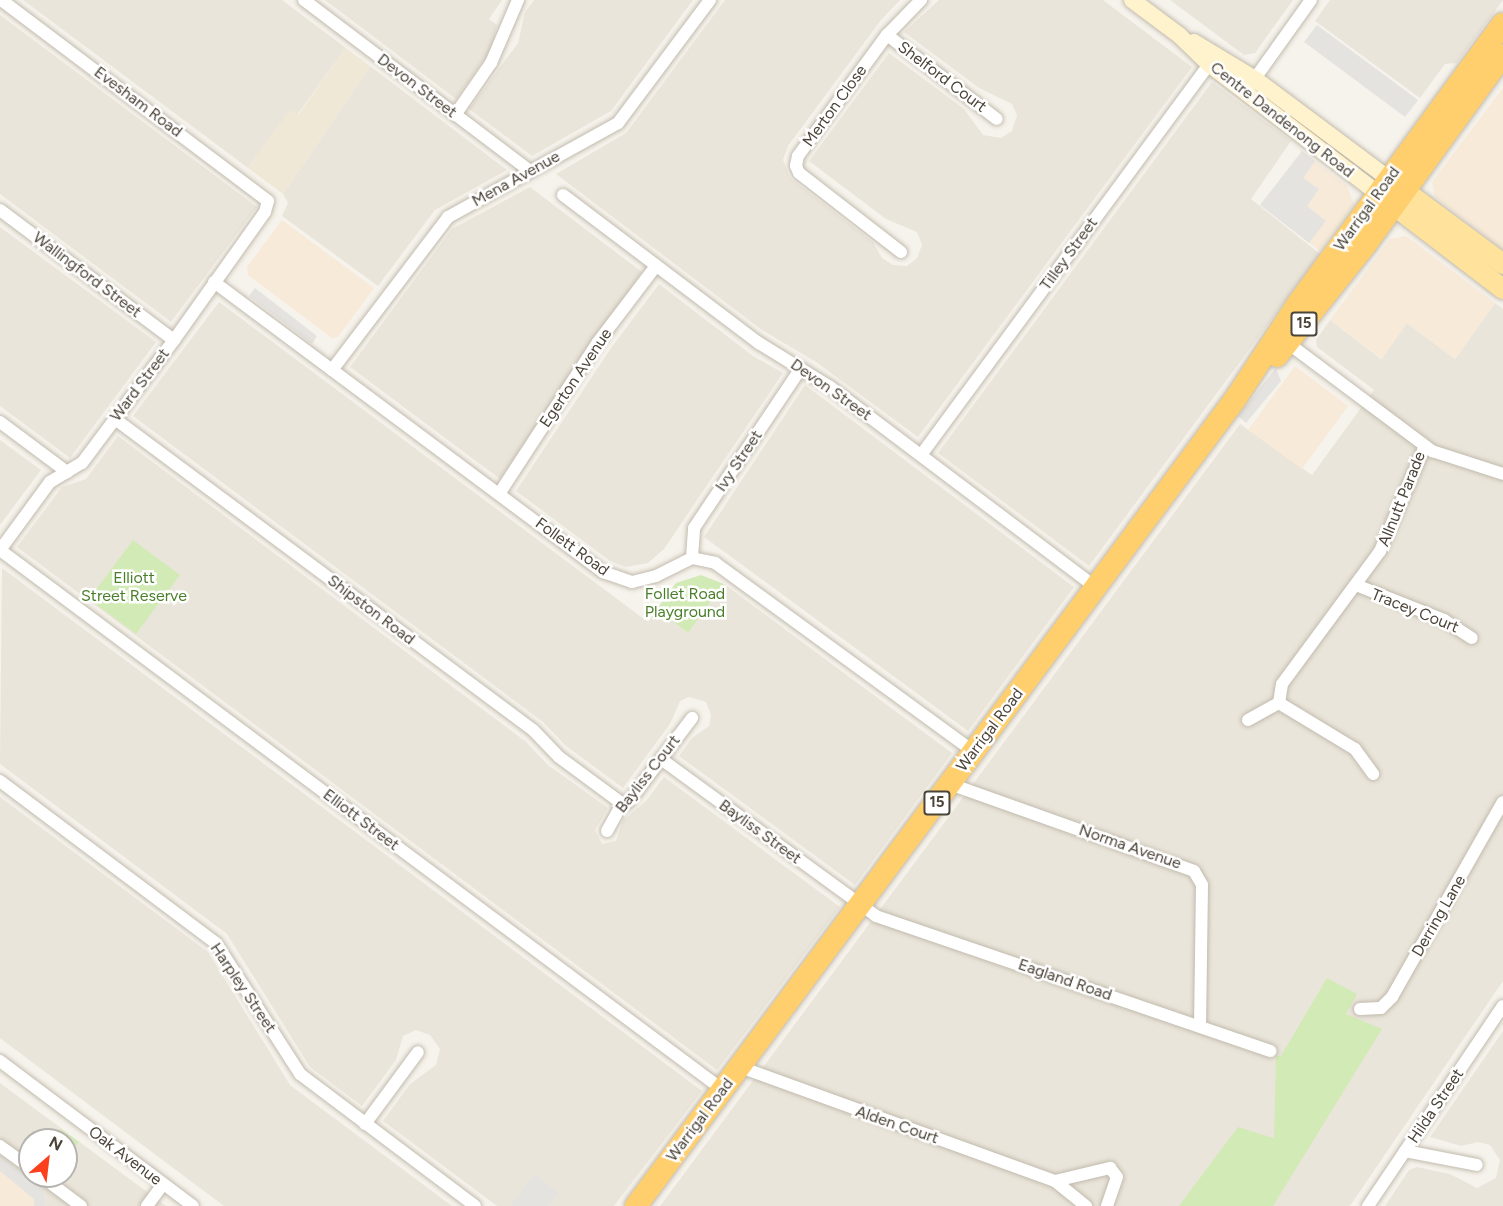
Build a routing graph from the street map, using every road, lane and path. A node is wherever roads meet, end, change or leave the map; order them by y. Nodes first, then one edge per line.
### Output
1 (2, 0) edge
2 (304, 0) edge
3 (518, 0) edge
4 (710, 0) edge
5 (921, 0) edge
6 (1132, 0) edge
7 (1311, 0) edge
8 (1503, 24) edge
9 (887, 35) junction
10 (1503, 55) edge
11 (1214, 59) junction
12 (1250, 86) junction
13 (455, 115) junction
14 (997, 119) dead end
15 (530, 171) junction
16 (1392, 192) junction
17 (563, 195) dead end
18 (267, 207) joint
19 (0, 210) edge
20 (901, 252) dead end
21 (1503, 264) edge
22 (656, 266) junction
23 (214, 282) junction
24 (1503, 289) edge
25 (1283, 339) junction
26 (174, 340) junction
27 (801, 368) junction
28 (332, 369) junction
29 (115, 419) junction
30 (0, 422) edge
31 (1425, 446) junction
32 (921, 455) junction
33 (67, 472) junction
34 (1503, 474) edge
35 (499, 494) junction
36 (0, 550) edge
37 (692, 558) junction
38 (1356, 585) junction
39 (1097, 588) junction
40 (1472, 638) dead end
41 (1279, 702) junction
42 (692, 718) dead end
43 (1248, 720) dead end
44 (974, 752) junction
45 (661, 759) junction
46 (1373, 774) dead end
47 (0, 780) edge
48 (950, 784) junction
49 (1503, 801) edge
50 (624, 805) junction
51 (607, 831) dead end
52 (860, 906) junction
53 (1503, 1006) edge
54 (1359, 1009) dead end
55 (1200, 1026) junction
56 (1271, 1051) dead end
57 (418, 1052) dead end
58 (0, 1061) edge
59 (740, 1067) junction
60 (723, 1090) junction
61 (365, 1124) junction
62 (0, 1146) edge
63 (1405, 1151) junction
64 (18, 1159) edge
65 (1477, 1165) dead end
66 (1055, 1181) junction
67 (163, 1184) junction
68 (56, 1188) edge
69 (81, 1206) edge
70 (147, 1206) edge
71 (193, 1206) edge
72 (475, 1206) edge
73 (636, 1206) edge
74 (1086, 1206) edge
75 (1107, 1206) edge
76 (1368, 1206) edge

1 - 18 street, Evesham Road
2 - 13 street, Devon Street
3 - 13 street
4 - 15 street, Mena Avenue
5 - 9 street, Merton Close
6 - 11 main road, Centre Dandenong Road
7 - 12 street
8 - 16 highway, Warrigal Road / 15
9 - 14 street, Shelford Court
9 - 20 street, Merton Close
10 - 16 highway, Warrigal Road / 15
11 - 12 main road, Centre Dandenong Road
11 - 32 street, Tilley Street
12 - 16 main road, Centre Dandenong Road
13 - 15 street, Devon Street
15 - 28 street, Mena Avenue
16 - 21 main road, Centre Dandenong Road
16 - 24 main road, Centre Dandenong Road
16 - 25 highway, Warrigal Road / 15
17 - 22 street, Devon Street
18 - 23 street, Ward Street
19 - 26 street, Wallingford Street
22 - 27 street, Devon Street
22 - 35 street, Egerton Avenue
23 - 26 street, Ward Street
23 - 28 street, Follett Road
25 - 31 street, Allnutt Parade
25 - 39 highway, Warrigal Road / 15
26 - 29 street, Ward Street
27 - 32 street, Devon Street
27 - 37 street, Ivy Street
28 - 35 street, Follett Road
29 - 33 street, Ward Street
29 - 50 street, Shipston Road
30 - 33 street
31 - 34 street
31 - 38 street, Allnutt Parade
32 - 39 street, Devon Street
33 - 36 street, Ward Street
35 - 37 street, Follett Road
36 - 60 street, Elliott Street
37 - 44 street
38 - 40 street, Tracey Court
38 - 41 street, Allnutt Parade
39 - 44 highway, Warrigal Road / 15
41 - 43 street
41 - 46 street
42 - 45 street, Bayliss Court
44 - 48 highway, Warrigal Road / 15
45 - 50 street, Bayliss Court
45 - 52 street, Bayliss Street
47 - 61 street, Harpley Street
48 - 52 highway, Warrigal Road / 15
48 - 55 street, Norma Avenue
49 - 54 street, Derring Lane
50 - 51 street, Bayliss Court
52 - 55 street, Eagland Road
52 - 59 highway, Warrigal Road / 15
53 - 63 street, Hilda Street
55 - 56 street, Eagland Road
57 - 61 street
58 - 67 street, Oak Avenue
59 - 60 highway, Warrigal Road / 15
59 - 66 street, Alden Court
60 - 73 highway, Warrigal Road / 15
61 - 72 street, Harpley Street
62 - 64 street
63 - 65 street
63 - 76 street, Hilda Street
66 - 74 street, Alden Court
66 - 75 street
67 - 70 street
67 - 71 street, Oak Avenue
68 - 69 street

